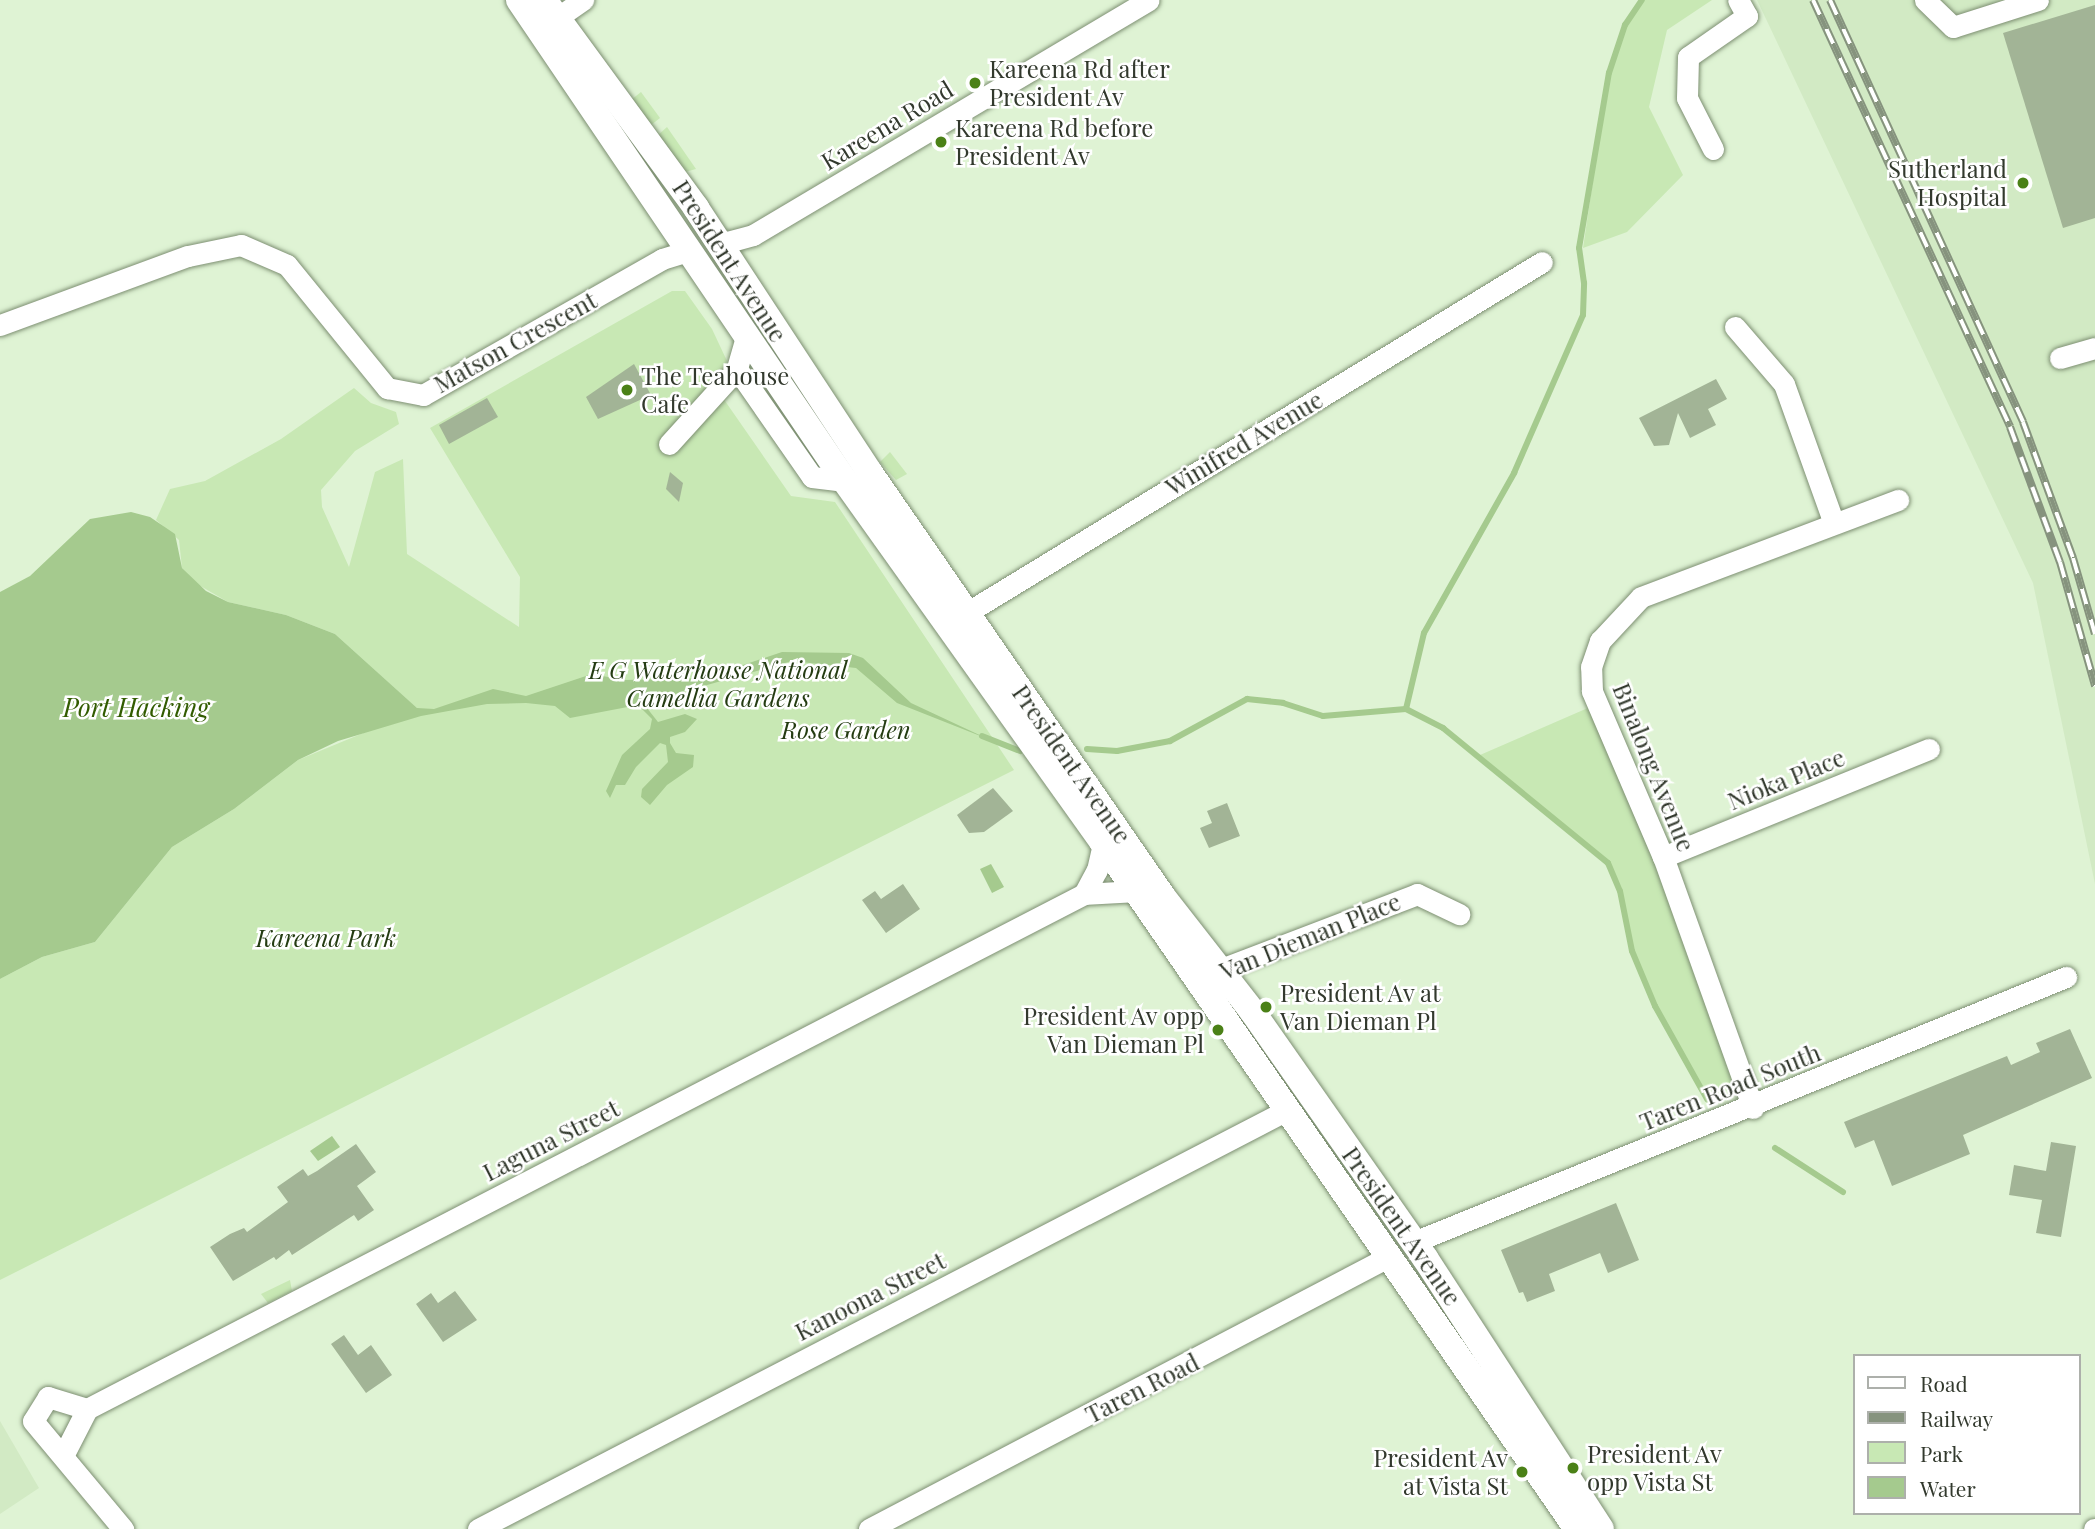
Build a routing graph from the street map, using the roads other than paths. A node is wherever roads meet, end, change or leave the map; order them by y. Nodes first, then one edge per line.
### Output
1 (519, 0) edge
2 (583, 0) edge
3 (1149, 0) edge
4 (1738, 0) edge
5 (1926, 0) edge
6 (2038, 0) edge
7 (550, 9) edge
8 (1713, 149) dead end
9 (720, 244) junction
10 (690, 251) junction
11 (1542, 262) dead end
12 (0, 325) edge
13 (1735, 327) dead end
14 (746, 337) junction
15 (2095, 348) edge
16 (2060, 358) dead end
17 (737, 369) junction
18 (669, 444) dead end
19 (845, 481) junction
20 (1898, 500) dead end
21 (1833, 521) junction
22 (958, 620) junction
23 (1929, 749) dead end
24 (1103, 843) junction
25 (1663, 857) junction
26 (1136, 891) junction
27 (1084, 894) junction
28 (1460, 914) dead end
29 (1210, 976) junction
30 (2066, 978) dead end
31 (1753, 1108) junction
32 (1287, 1110) junction
33 (1413, 1242) junction
34 (1388, 1258) junction
35 (88, 1409) junction
36 (64, 1454) junction
37 (122, 1529) edge
38 (478, 1529) edge
39 (869, 1529) edge
40 (1577, 1529) edge
41 (1601, 1529) edge

1 - 10 main road, President Avenue
2 - 7 street
3 - 9 street, Kareena Road
4 - 8 street
5 - 6 street
7 - 9 main road, President Avenue
9 - 10 main road, Matson Crescent
9 - 22 main road, President Avenue
10 - 12 street, Matson Crescent
10 - 14 main road, President Avenue
11 - 22 street, Winifred Avenue
13 - 21 street
14 - 17 street
14 - 19 main road, President Avenue
15 - 16 street
17 - 18 street
17 - 19 street
19 - 22 main road, President Avenue
20 - 21 street, Binalong Avenue
21 - 25 street, Binalong Avenue
22 - 24 main road, President Avenue
22 - 29 main road, President Avenue
23 - 25 street, Nioka Place
24 - 26 main road, President Avenue
24 - 27 street
25 - 31 street, Binalong Avenue
26 - 27 street, Laguna Street
26 - 29 main road, President Avenue
27 - 35 street, Laguna Street
28 - 29 street, Van Dieman Place
29 - 32 main road, President Avenue
29 - 33 main road, President Avenue
30 - 31 street, Taren Road South
31 - 33 street, Taren Road South
32 - 34 main road, President Avenue
32 - 38 street, Kanoona Street
33 - 34 main road, Taren Road
33 - 41 main road, President Avenue
34 - 39 street, Taren Road
34 - 40 main road, President Avenue
35 - 36 street
35 - 36 street
36 - 37 street

